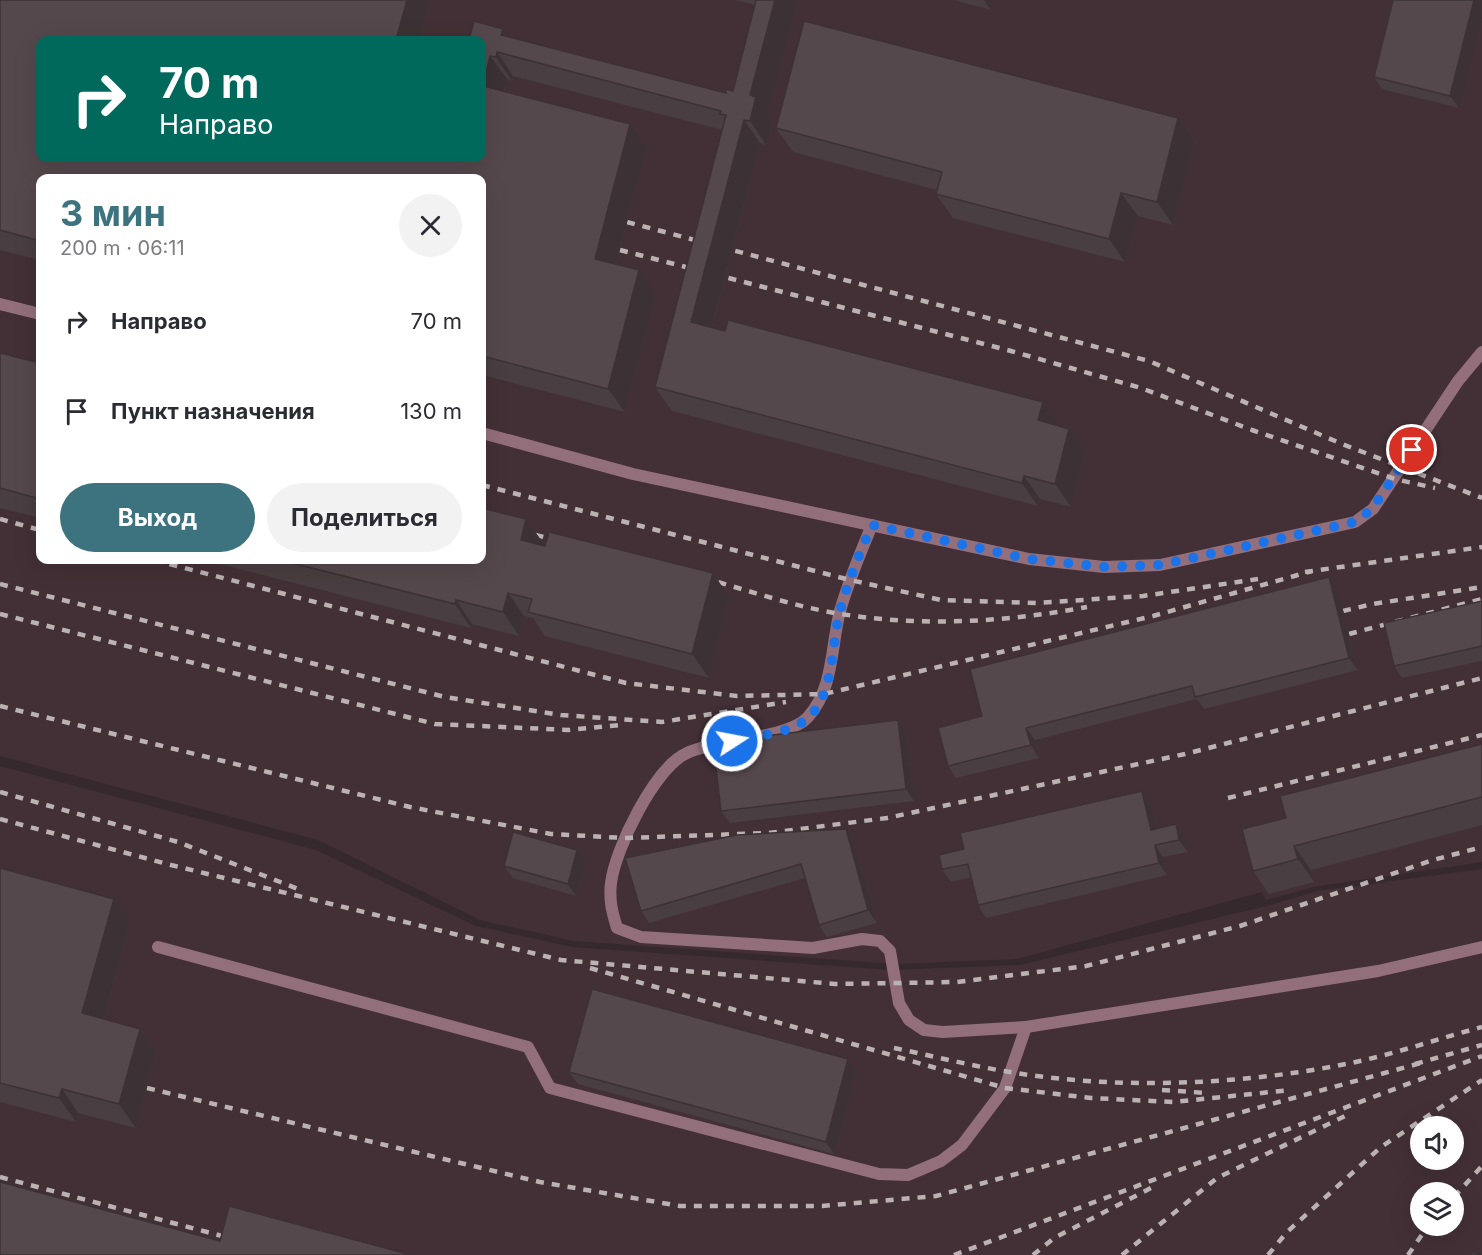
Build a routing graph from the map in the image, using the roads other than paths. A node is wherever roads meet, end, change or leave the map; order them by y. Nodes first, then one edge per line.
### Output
1 (0, 304) edge
2 (36, 314) edge
3 (1482, 352) edge
4 (486, 434) edge
5 (872, 525) junction
6 (158, 947) dead end
7 (1482, 947) edge
8 (1026, 1027) junction

1 - 2 lane
3 - 5 lane
4 - 5 lane
5 - 8 lane
6 - 8 lane
7 - 8 lane

